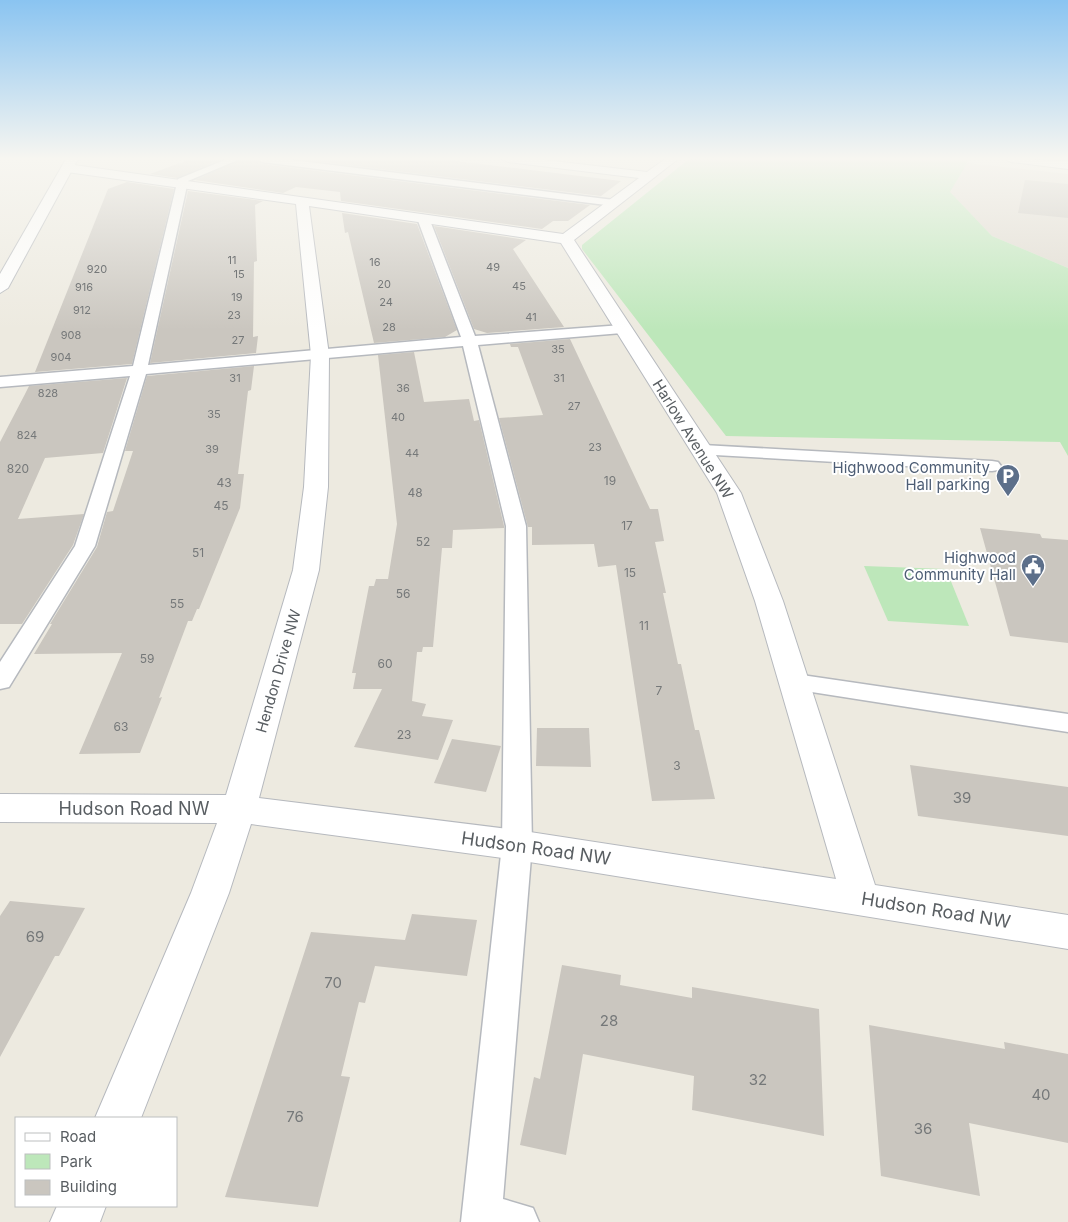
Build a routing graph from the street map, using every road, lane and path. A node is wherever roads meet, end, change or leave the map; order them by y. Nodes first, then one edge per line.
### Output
1 (40, 216) edge
2 (174, 216) edge
3 (304, 216) edge
4 (409, 216) edge
5 (597, 216) edge
6 (423, 218) junction
7 (566, 239) junction
8 (0, 288) edge
9 (622, 329) junction
10 (470, 342) junction
11 (320, 355) junction
12 (139, 372) junction
13 (0, 382) edge
14 (703, 450) junction
15 (992, 466) dead end
16 (0, 681) edge
17 (795, 682) junction
18 (1068, 723) edge
19 (0, 808) edge
20 (239, 809) junction
21 (517, 845) junction
22 (860, 898) junction
23 (1068, 932) edge
24 (118, 1117) edge
25 (82, 1207) edge
26 (494, 1219) edge
27 (75, 1222) edge

1 - 8 street
2 - 12 lane
3 - 11 street, Hendon Drive NW
4 - 6 street
5 - 7 street
6 - 7 street
6 - 10 lane
7 - 9 street, Harlow Avenue NW
9 - 10 lane
9 - 14 street, Harlow Avenue NW
10 - 11 lane
10 - 21 lane
11 - 12 lane
11 - 20 street, Hendon Drive NW
12 - 13 lane
12 - 16 lane
14 - 15 lane
14 - 17 street, Harlow Avenue NW
17 - 18 lane
17 - 22 street, Harlow Avenue NW
19 - 20 street, Hudson Road NW
20 - 21 street, Hudson Road NW
20 - 24 street, Hendon Drive NW
21 - 22 street, Hudson Road NW
21 - 26 lane
22 - 23 street, Hudson Road NW
25 - 27 street

